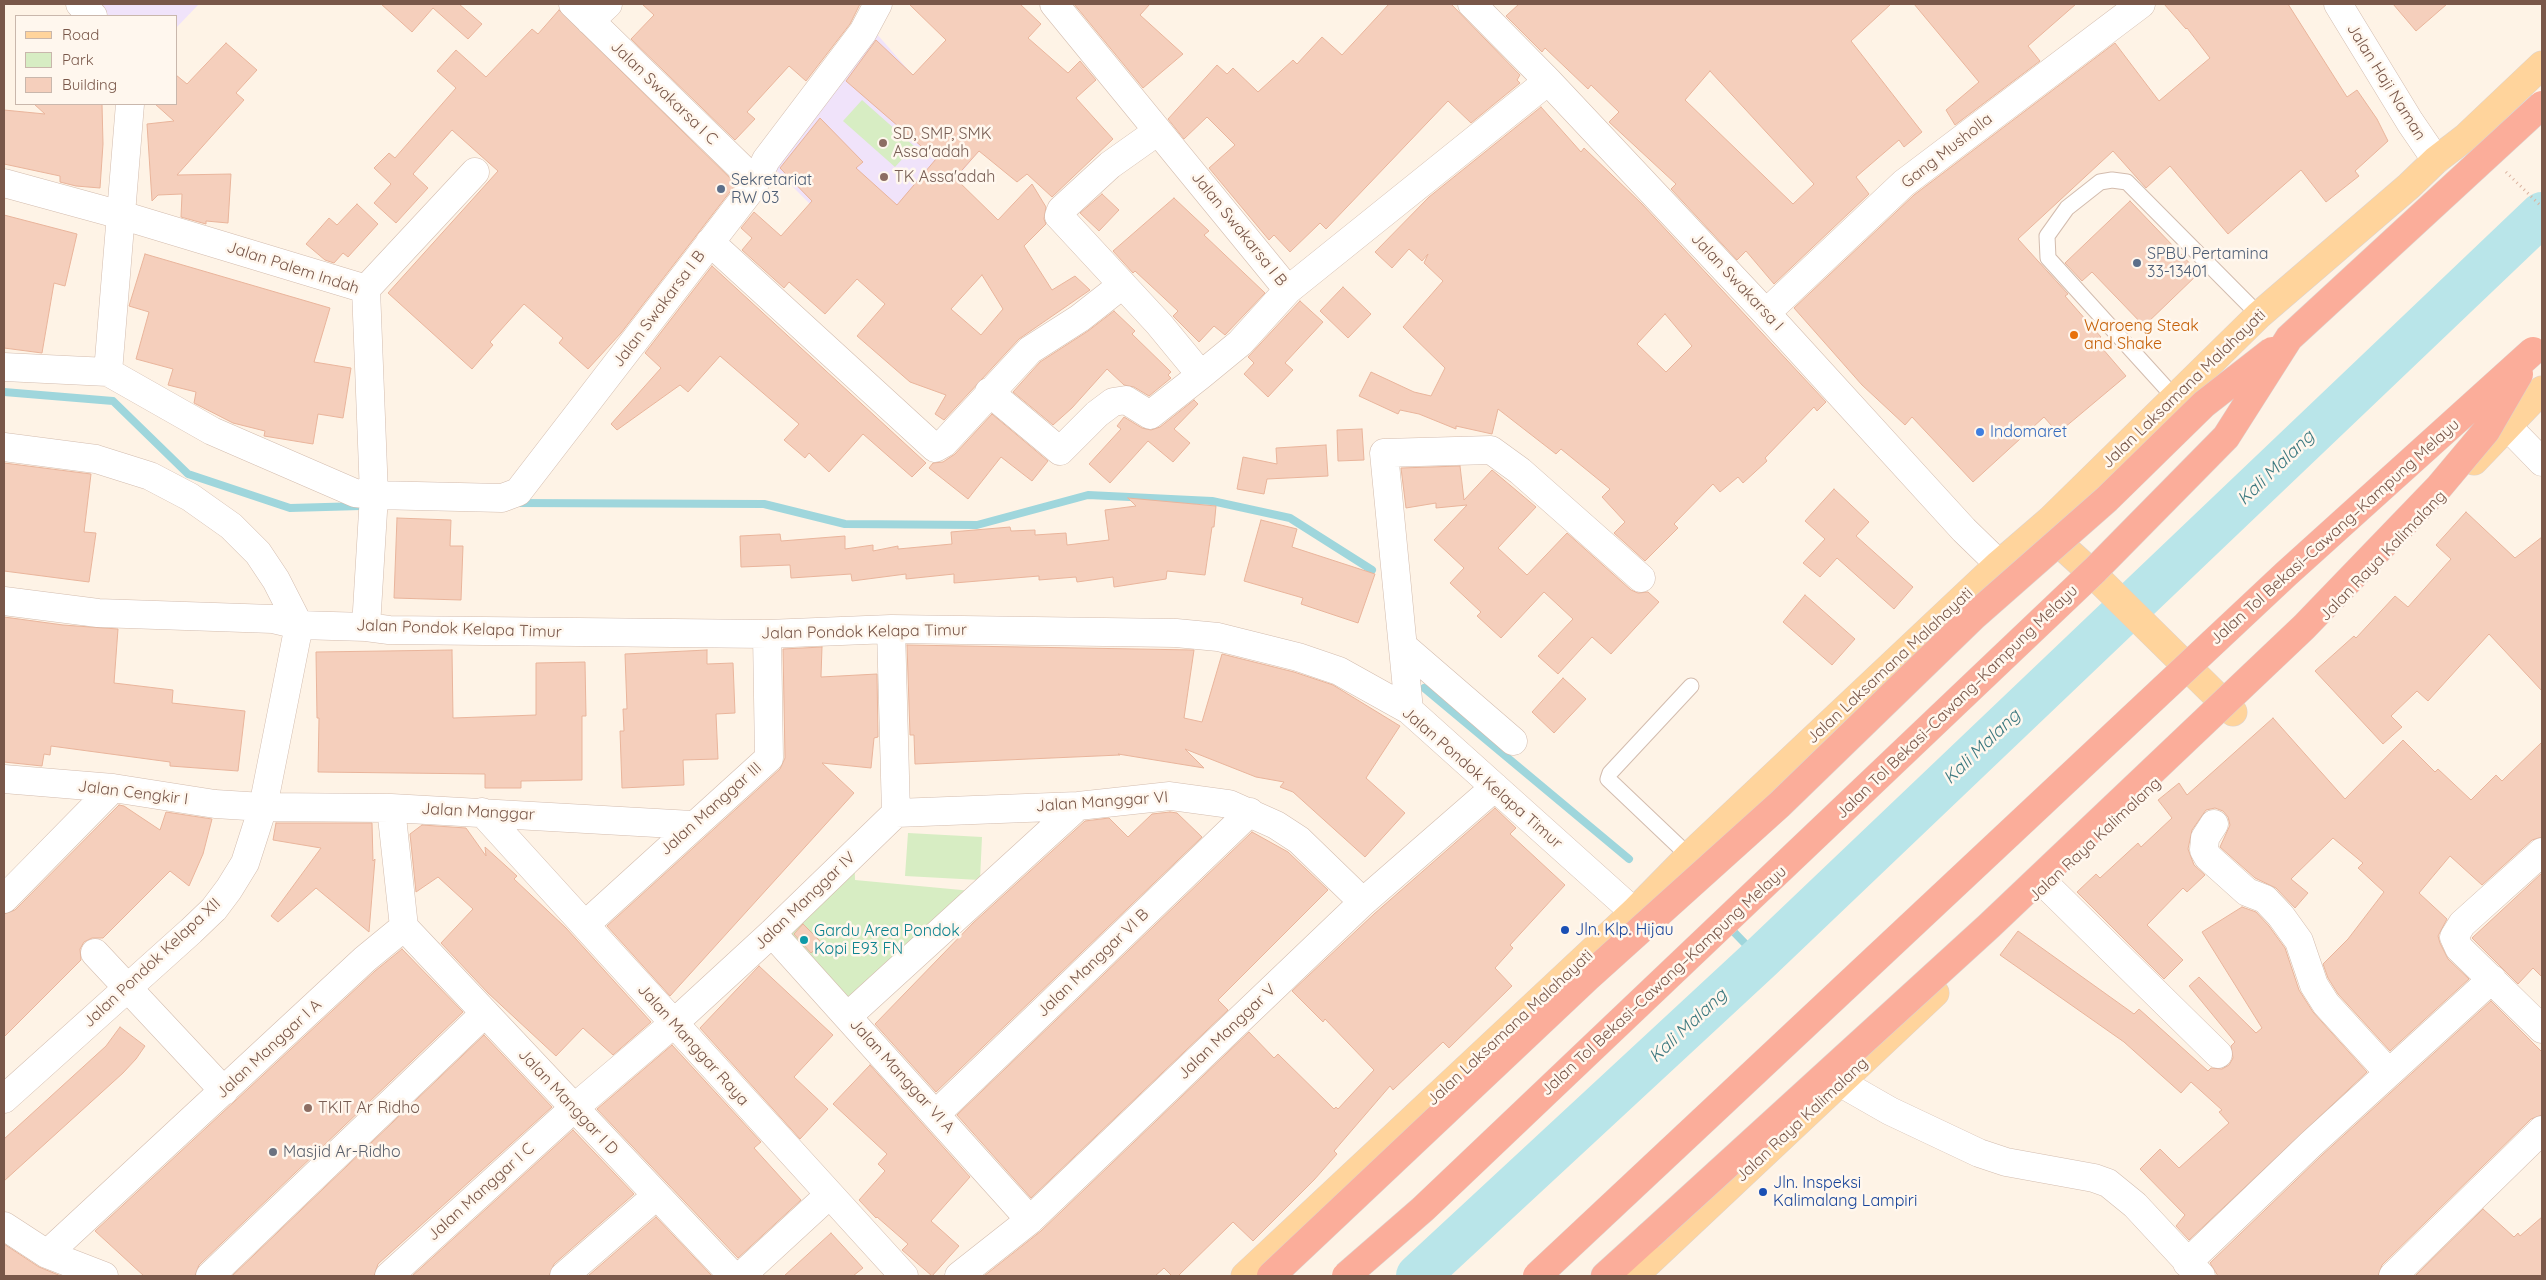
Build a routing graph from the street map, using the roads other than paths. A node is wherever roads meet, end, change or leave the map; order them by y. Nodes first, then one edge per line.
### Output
1 (80, 4) edge
2 (878, 4) edge
3 (1054, 4) edge
4 (1472, 4) edge
5 (2141, 4) edge
6 (2338, 4) edge
7 (590, 10) edge
8 (92, 15) edge
9 (2542, 65) edge
10 (1548, 81) junction
11 (130, 105) edge
12 (2542, 105) edge
13 (1158, 131) junction
14 (2436, 160) junction
15 (475, 172) dead end
16 (755, 181) junction
17 (4, 183) edge
18 (121, 215) junction
19 (710, 242) junction
20 (1122, 285) junction
21 (366, 289) junction
22 (1288, 290) junction
23 (1766, 313) junction
24 (2259, 314) junction
25 (2288, 338) junction
26 (2538, 346) edge
27 (4, 367) edge
28 (108, 372) junction
29 (1201, 375) junction
30 (2542, 390) edge
31 (989, 392) junction
32 (2175, 398) junction
33 (2508, 426) junction
34 (4, 447) edge
35 (2542, 462) edge
36 (367, 497) junction
37 (2042, 527) junction
38 (1999, 564) junction
39 (1641, 578) dead end
40 (4, 601) edge
41 (299, 625) junction
42 (366, 627) junction
43 (891, 629) junction
44 (767, 634) junction
45 (1403, 646) junction
46 (1691, 686) dead end
47 (1409, 710) junction
48 (2233, 712) junction
49 (1513, 741) dead end
50 (4, 779) edge
51 (113, 788) junction
52 (1495, 788) junction
53 (1078, 806) junction
54 (263, 807) junction
55 (391, 808) junction
56 (482, 812) junction
57 (1250, 812) junction
58 (896, 813) junction
59 (2214, 824) dead end
60 (692, 825) junction
61 (2542, 852) edge
62 (1689, 856) junction
63 (2046, 885) junction
64 (4, 899) edge
65 (1363, 902) junction
66 (1634, 912) junction
67 (585, 925) junction
68 (404, 926) junction
69 (772, 933) junction
70 (95, 953) dead end
71 (2492, 978) junction
72 (126, 989) junction
73 (485, 1013) junction
74 (848, 1016) junction
75 (673, 1024) junction
76 (2542, 1029) edge
77 (2218, 1054) dead end
78 (2389, 1073) junction
79 (1841, 1083) junction
80 (7, 1090) edge
81 (224, 1091) junction
82 (574, 1108) junction
83 (936, 1114) junction
84 (2542, 1130) edge
85 (829, 1195) junction
86 (656, 1196) junction
87 (1030, 1220) junction
88 (4, 1226) edge
89 (47, 1254) junction
90 (2193, 1272) edge
91 (104, 1276) edge
92 (210, 1276) edge
93 (389, 1276) edge
94 (564, 1276) edge
95 (732, 1276) edge
96 (741, 1276) edge
97 (904, 1276) edge
98 (959, 1276) edge
99 (1245, 1276) edge
100 (1271, 1276) edge
101 (1346, 1276) edge
102 (1537, 1276) edge
103 (1605, 1276) edge
104 (1634, 1276) edge
105 (2393, 1276) edge

1 - 8 street
2 - 16 street, Jalan Swakarsa I B
3 - 13 street, Jalan Swakarsa I B
4 - 10 street, Jalan Swakarsa I
5 - 23 street, Gang Musholla
6 - 14 street, Jalan Haji Naman
7 - 16 street, Jalan Swakarsa I C
9 - 14 main road, Jalan Laksamana Malahayati
10 - 22 street, Jalan Swakarsa I B
10 - 23 street, Jalan Swakarsa I
11 - 18 street
12 - 25 highway, Jalan Tol Bekasi–Cawang–Kampung Melayu, bridge
13 - 20 street
13 - 22 street, Jalan Swakarsa I B
14 - 24 main road, Jalan Laksamana Malahayati
15 - 21 street
16 - 19 street, Jalan Swakarsa I B
17 - 18 street, Jalan Palem Indah
18 - 21 street, Jalan Palem Indah
18 - 28 street
19 - 31 street
19 - 36 street, Jalan Swakarsa I B
20 - 29 street
20 - 31 street
21 - 36 street, Jalan Palem Indah
22 - 29 street
23 - 38 street, Jalan Swakarsa I
24 - 32 main road, Jalan Laksamana Malahayati
24 - 32 lane
25 - 100 highway, bridge
25 - 101 highway, Jalan Tol Bekasi–Cawang–Kampung Melayu, bridge
26 - 102 highway, Jalan Tol Bekasi–Cawang–Kampung Melayu, bridge
26 - 103 highway, bridge
27 - 28 street
28 - 36 street
29 - 31 street
30 - 33 main road, Jalan Raya Kalimalang
32 - 37 main road, Jalan Laksamana Malahayati
33 - 35 street
33 - 48 main road, Jalan Raya Kalimalang
34 - 41 street
36 - 42 street, Jalan Palem Indah
37 - 38 main road, Jalan Laksamana Malahayati
37 - 48 main road
38 - 62 main road, Jalan Laksamana Malahayati
39 - 45 street
40 - 41 street, Jalan Pondok Kelapa Timur
41 - 42 street, Jalan Pondok Kelapa Timur
41 - 54 street, Jalan Pondok Kelapa XII
42 - 44 street, Jalan Pondok Kelapa Timur
43 - 44 street, Jalan Pondok Kelapa Timur
43 - 47 street, Jalan Pondok Kelapa Timur
43 - 58 street
44 - 60 street, Jalan Manggar III
45 - 47 street
45 - 49 street
46 - 62 lane
47 - 52 street, Jalan Pondok Kelapa Timur
48 - 63 main road, Jalan Raya Kalimalang
50 - 51 street, Jalan Cengkir I
51 - 54 street, Jalan Cengkir I
51 - 64 street
52 - 65 street, Jalan Manggar V
52 - 66 street, Jalan Pondok Kelapa Timur
53 - 57 street, Jalan Manggar VI
53 - 58 street, Jalan Manggar VI
53 - 74 street
54 - 55 street, Jalan Manggar
54 - 72 street, Jalan Pondok Kelapa XII
55 - 56 street, Jalan Manggar
55 - 68 street
56 - 60 street, Jalan Manggar
56 - 67 street, Jalan Manggar Raya
57 - 65 street, Jalan Manggar VI
57 - 83 street, Jalan Manggar VI B
58 - 69 street, Jalan Manggar IV
59 - 78 street
60 - 67 street, Jalan Manggar III
61 - 71 street
62 - 66 main road, Jalan Laksamana Malahayati
63 - 77 street
63 - 79 main road, Jalan Raya Kalimalang
65 - 87 street, Jalan Manggar V
66 - 99 main road, Jalan Laksamana Malahayati
67 - 75 street, Jalan Manggar Raya
68 - 73 street, Jalan Manggar I D
68 - 81 street, Jalan Manggar I A
69 - 74 street, Jalan Manggar VI A
69 - 75 street, Jalan Manggar IV
70 - 72 street
71 - 76 street
71 - 78 street
72 - 80 street, Jalan Pondok Kelapa XII
72 - 81 street
73 - 82 street, Jalan Manggar I D
73 - 92 street
74 - 83 street, Jalan Manggar VI A
75 - 82 street, Jalan Manggar IV
75 - 85 street, Jalan Manggar Raya
78 - 90 street
79 - 90 street
79 - 104 main road, Jalan Raya Kalimalang
81 - 89 street, Jalan Manggar I A
82 - 86 street, Jalan Manggar I D
82 - 93 street, Jalan Manggar I C
83 - 87 street, Jalan Manggar VI A
84 - 105 street
85 - 96 street
85 - 97 street, Jalan Manggar Raya
86 - 94 street
86 - 95 street, Jalan Manggar I D
87 - 98 street, Jalan Manggar V
88 - 89 street
89 - 91 street

